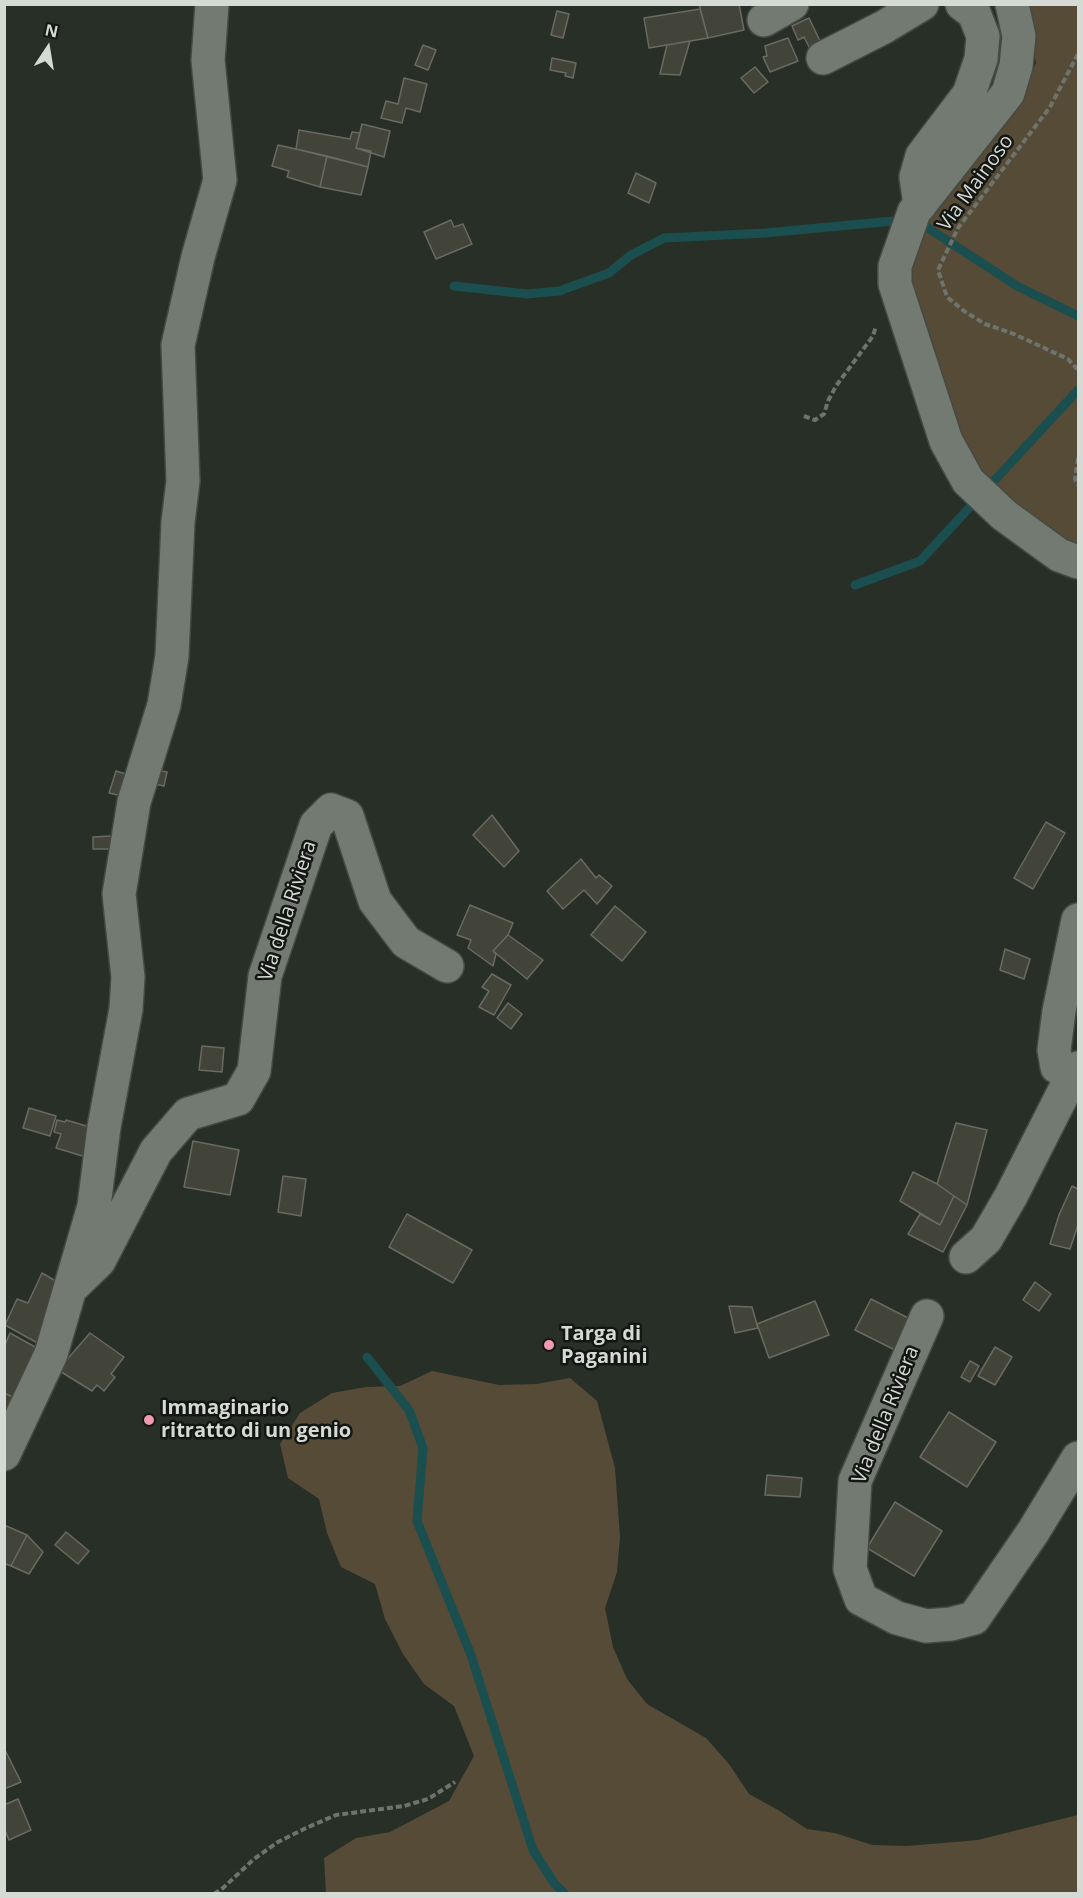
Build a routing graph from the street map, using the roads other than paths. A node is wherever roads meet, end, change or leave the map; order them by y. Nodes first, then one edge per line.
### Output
1 (212, 4) edge
2 (922, 4) edge
3 (962, 4) edge
4 (1012, 4) edge
5 (823, 58) dead end
6 (917, 209) junction
7 (1072, 564) edge
8 (1078, 920) edge
9 (447, 966) dead end
10 (1076, 1071) edge
11 (966, 1257) dead end
12 (70, 1288) junction
13 (927, 1316) dead end
14 (4, 1454) edge
15 (1078, 1458) edge

1 - 12 street
2 - 5 street
3 - 6 street
4 - 6 street
6 - 7 street
8 - 10 street
9 - 12 street, Via della Riviera
10 - 11 street
12 - 14 street
13 - 15 street, Via della Riviera

